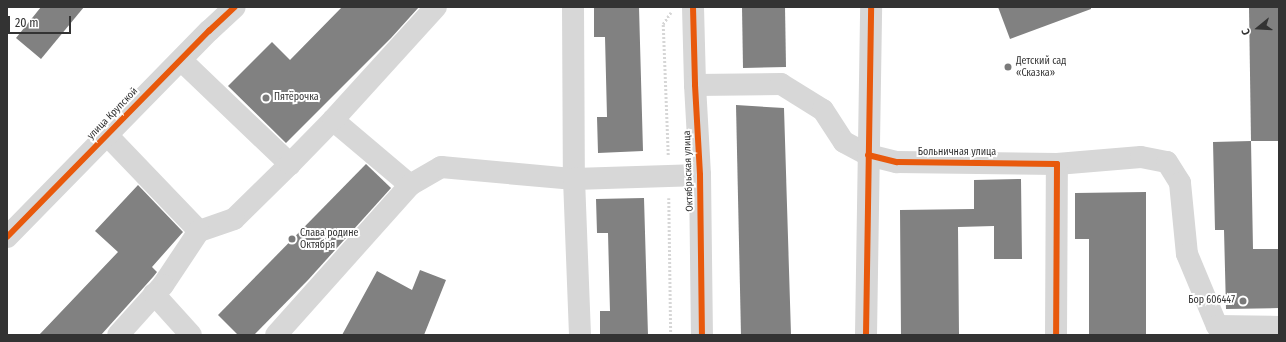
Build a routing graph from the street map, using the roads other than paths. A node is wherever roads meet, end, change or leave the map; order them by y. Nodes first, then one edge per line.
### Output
1 (236, 7) edge
2 (436, 7) edge
3 (573, 7) edge
4 (693, 7) edge
5 (871, 7) edge
6 (181, 60) junction
7 (694, 85) junction
8 (333, 120) junction
9 (107, 135) junction
10 (868, 155) junction
11 (290, 164) junction
12 (1057, 164) junction
13 (700, 175) junction
14 (574, 179) junction
15 (410, 185) junction
16 (199, 231) junction
17 (7, 237) edge
18 (154, 294) junction
19 (1279, 327) edge
20 (1210, 331) edge
21 (118, 335) edge
22 (191, 335) edge
23 (276, 335) edge
24 (580, 335) edge
25 (702, 335) edge
26 (866, 335) edge
27 (1056, 335) edge

1 - 6 street, улица Крупской
2 - 8 street
3 - 14 street
4 - 7 street, Октябрьская улица
5 - 10 street
6 - 9 street, улица Крупской
6 - 11 street
7 - 10 street, Больничная улица
7 - 13 street, Октябрьская улица
8 - 11 street
8 - 15 street
9 - 16 street
9 - 17 street, улица Крупской
10 - 12 street, Больничная улица
10 - 26 street
11 - 16 street
12 - 20 street, Больничная улица
12 - 27 street
13 - 14 street
13 - 25 street, Октябрьская улица
14 - 15 street
14 - 24 street
15 - 23 street
16 - 18 street
18 - 21 street
18 - 22 street
19 - 20 street

